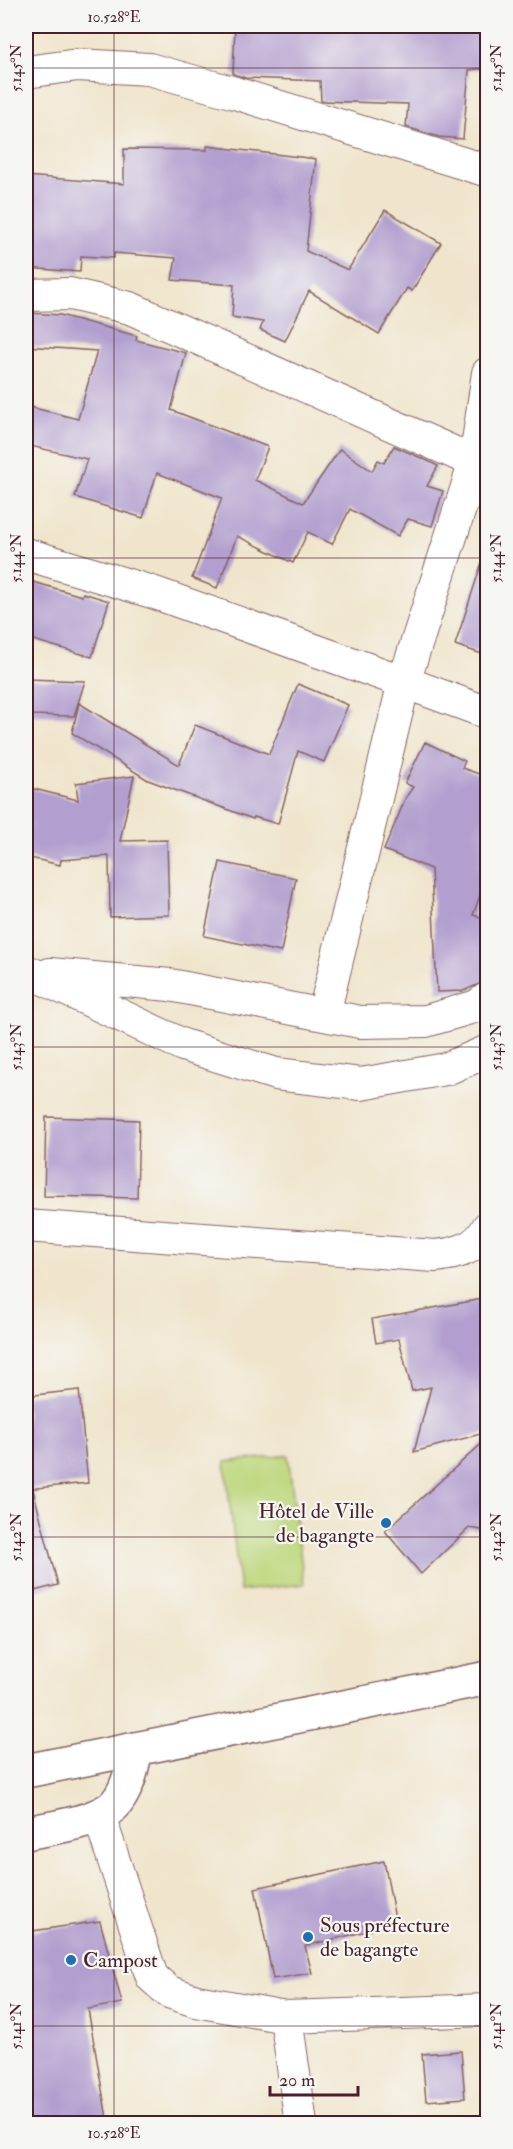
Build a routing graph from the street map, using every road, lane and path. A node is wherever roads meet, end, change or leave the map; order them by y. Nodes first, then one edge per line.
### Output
1 (26, 72) edge
2 (488, 171) edge
3 (26, 295) edge
4 (488, 373) edge
5 (481, 465) edge
6 (26, 554) edge
7 (404, 682) junction
8 (488, 713) edge
9 (26, 971) edge
10 (488, 998) edge
11 (324, 1014) junction
12 (488, 1051) edge
13 (26, 1226) edge
14 (488, 1227) edge
15 (488, 1678) edge
16 (136, 1749) junction
17 (26, 1770) edge
18 (99, 1815) junction
19 (26, 1833) edge
20 (488, 2010) edge
21 (286, 2018) junction
22 (301, 2124) edge

1 - 2 street
3 - 5 street
4 - 5 street
5 - 7 street
6 - 7 street
7 - 8 street
7 - 11 street
9 - 11 street
9 - 12 street
10 - 11 street
13 - 14 street
15 - 16 street
16 - 17 street
16 - 18 street
18 - 19 street
18 - 21 street
20 - 21 street
21 - 22 street

